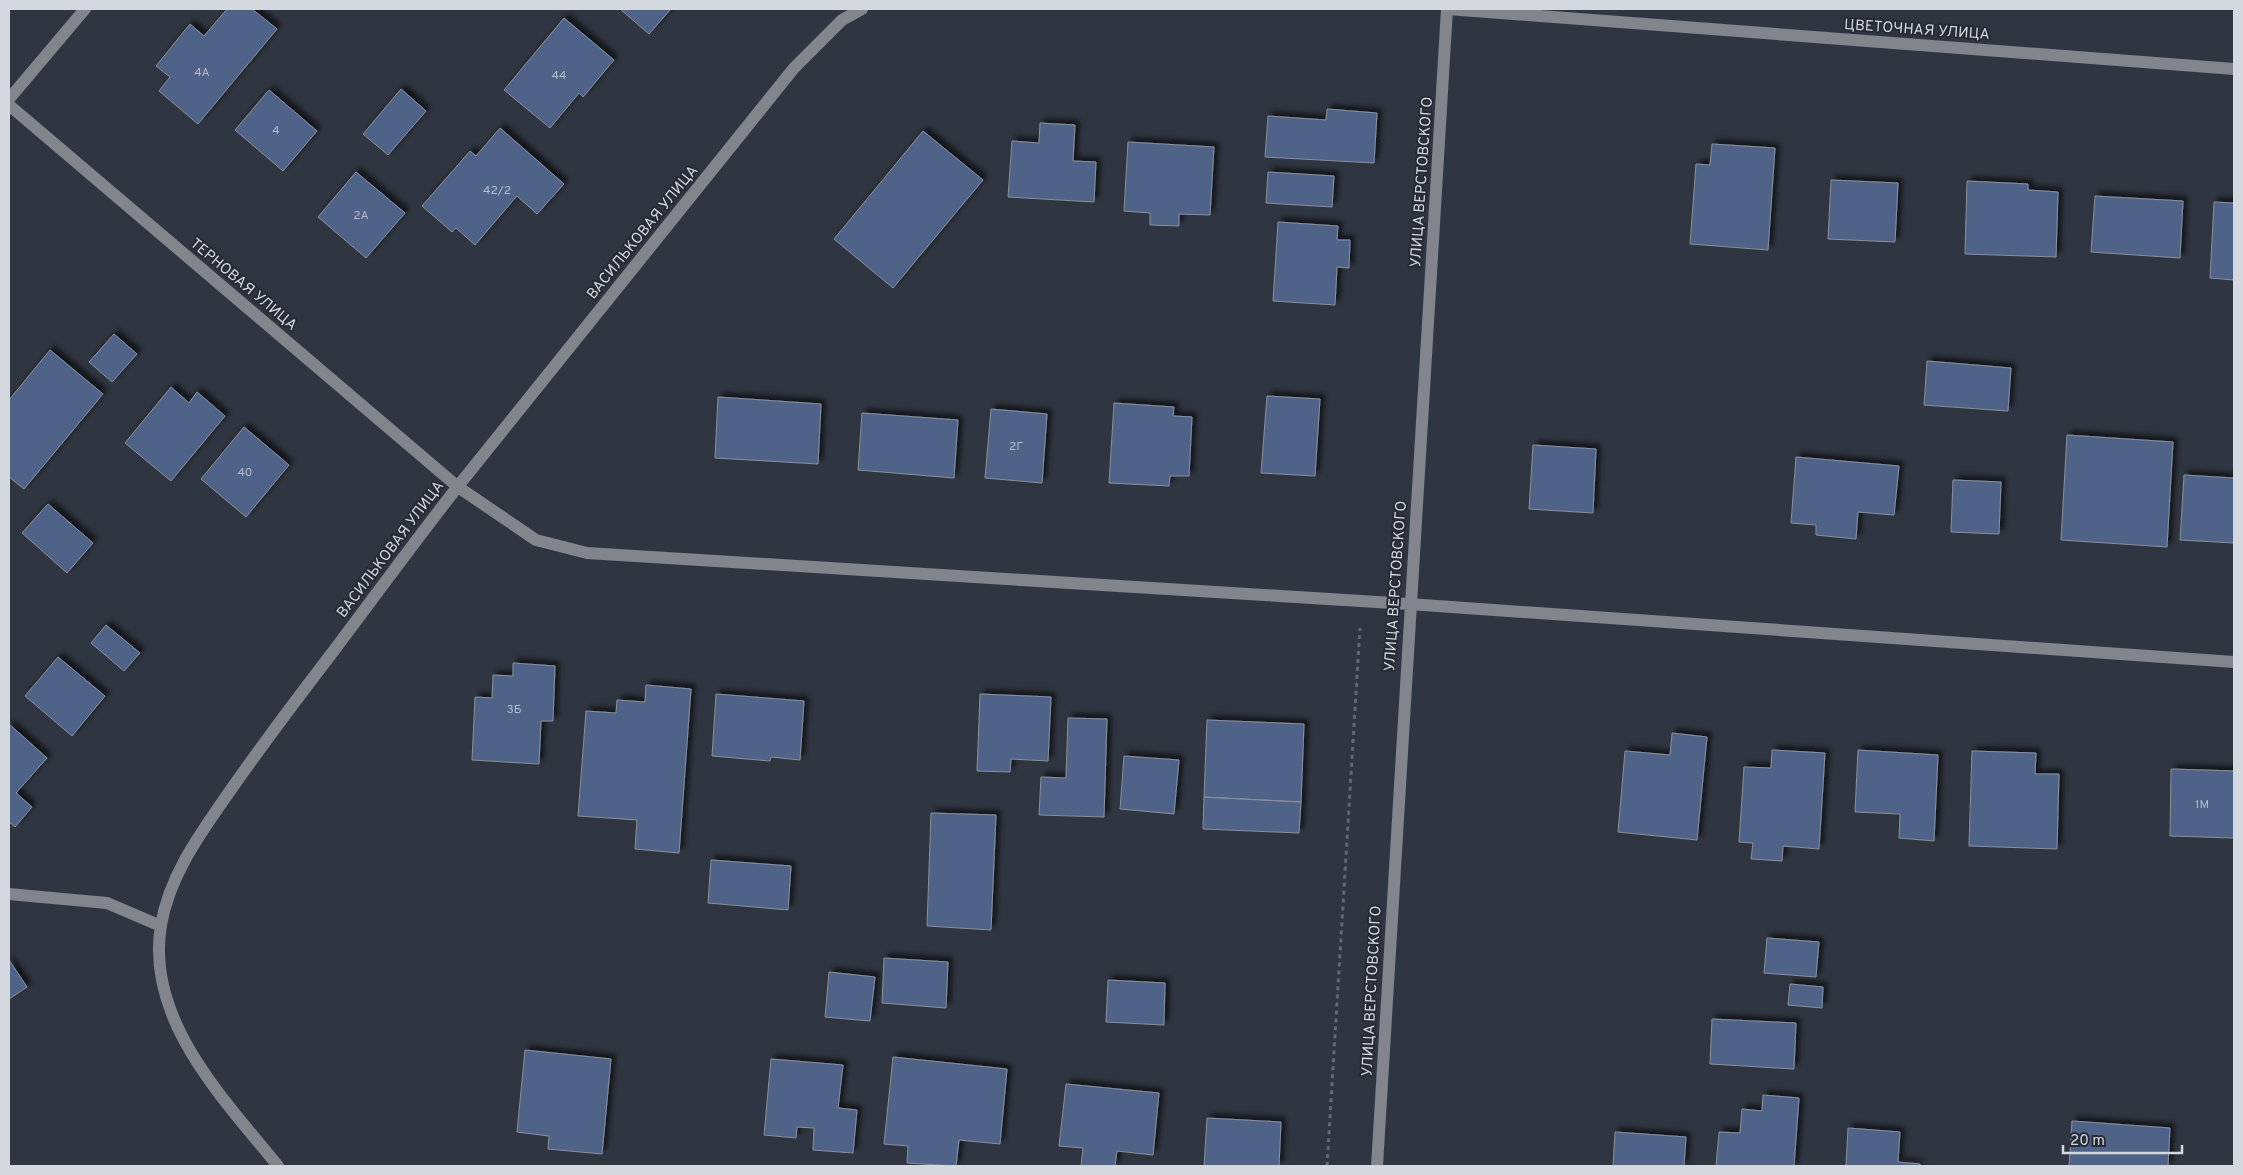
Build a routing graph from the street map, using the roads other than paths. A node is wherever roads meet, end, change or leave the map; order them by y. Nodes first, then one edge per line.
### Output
1 (85, 9) edge
2 (862, 9) edge
3 (1447, 9) edge
4 (2234, 69) edge
5 (9, 99) edge
6 (9, 105) edge
7 (458, 487) junction
8 (1409, 604) junction
9 (2234, 662) edge
10 (9, 894) edge
11 (161, 926) junction
12 (278, 1166) edge
13 (1377, 1166) edge

1 - 5 street
2 - 7 street, ВАСИЛЬКОВАЯ УЛИЦА
3 - 4 street, ЦВЕТОЧНАЯ УЛИЦА
3 - 8 street, УЛИЦА ВЕРСТОВСКОГО
6 - 7 street, ТЕРНОВАЯ УЛИЦА
7 - 8 street, ТЕРНОВАЯ УЛИЦА
7 - 11 street, ВАСИЛЬКОВАЯ УЛИЦА
8 - 9 street, ТЕРНОВАЯ УЛИЦА
8 - 13 street, УЛИЦА ВЕРСТОВСКОГО
10 - 11 street
11 - 12 street, ВАСИЛЬКОВАЯ УЛИЦА

